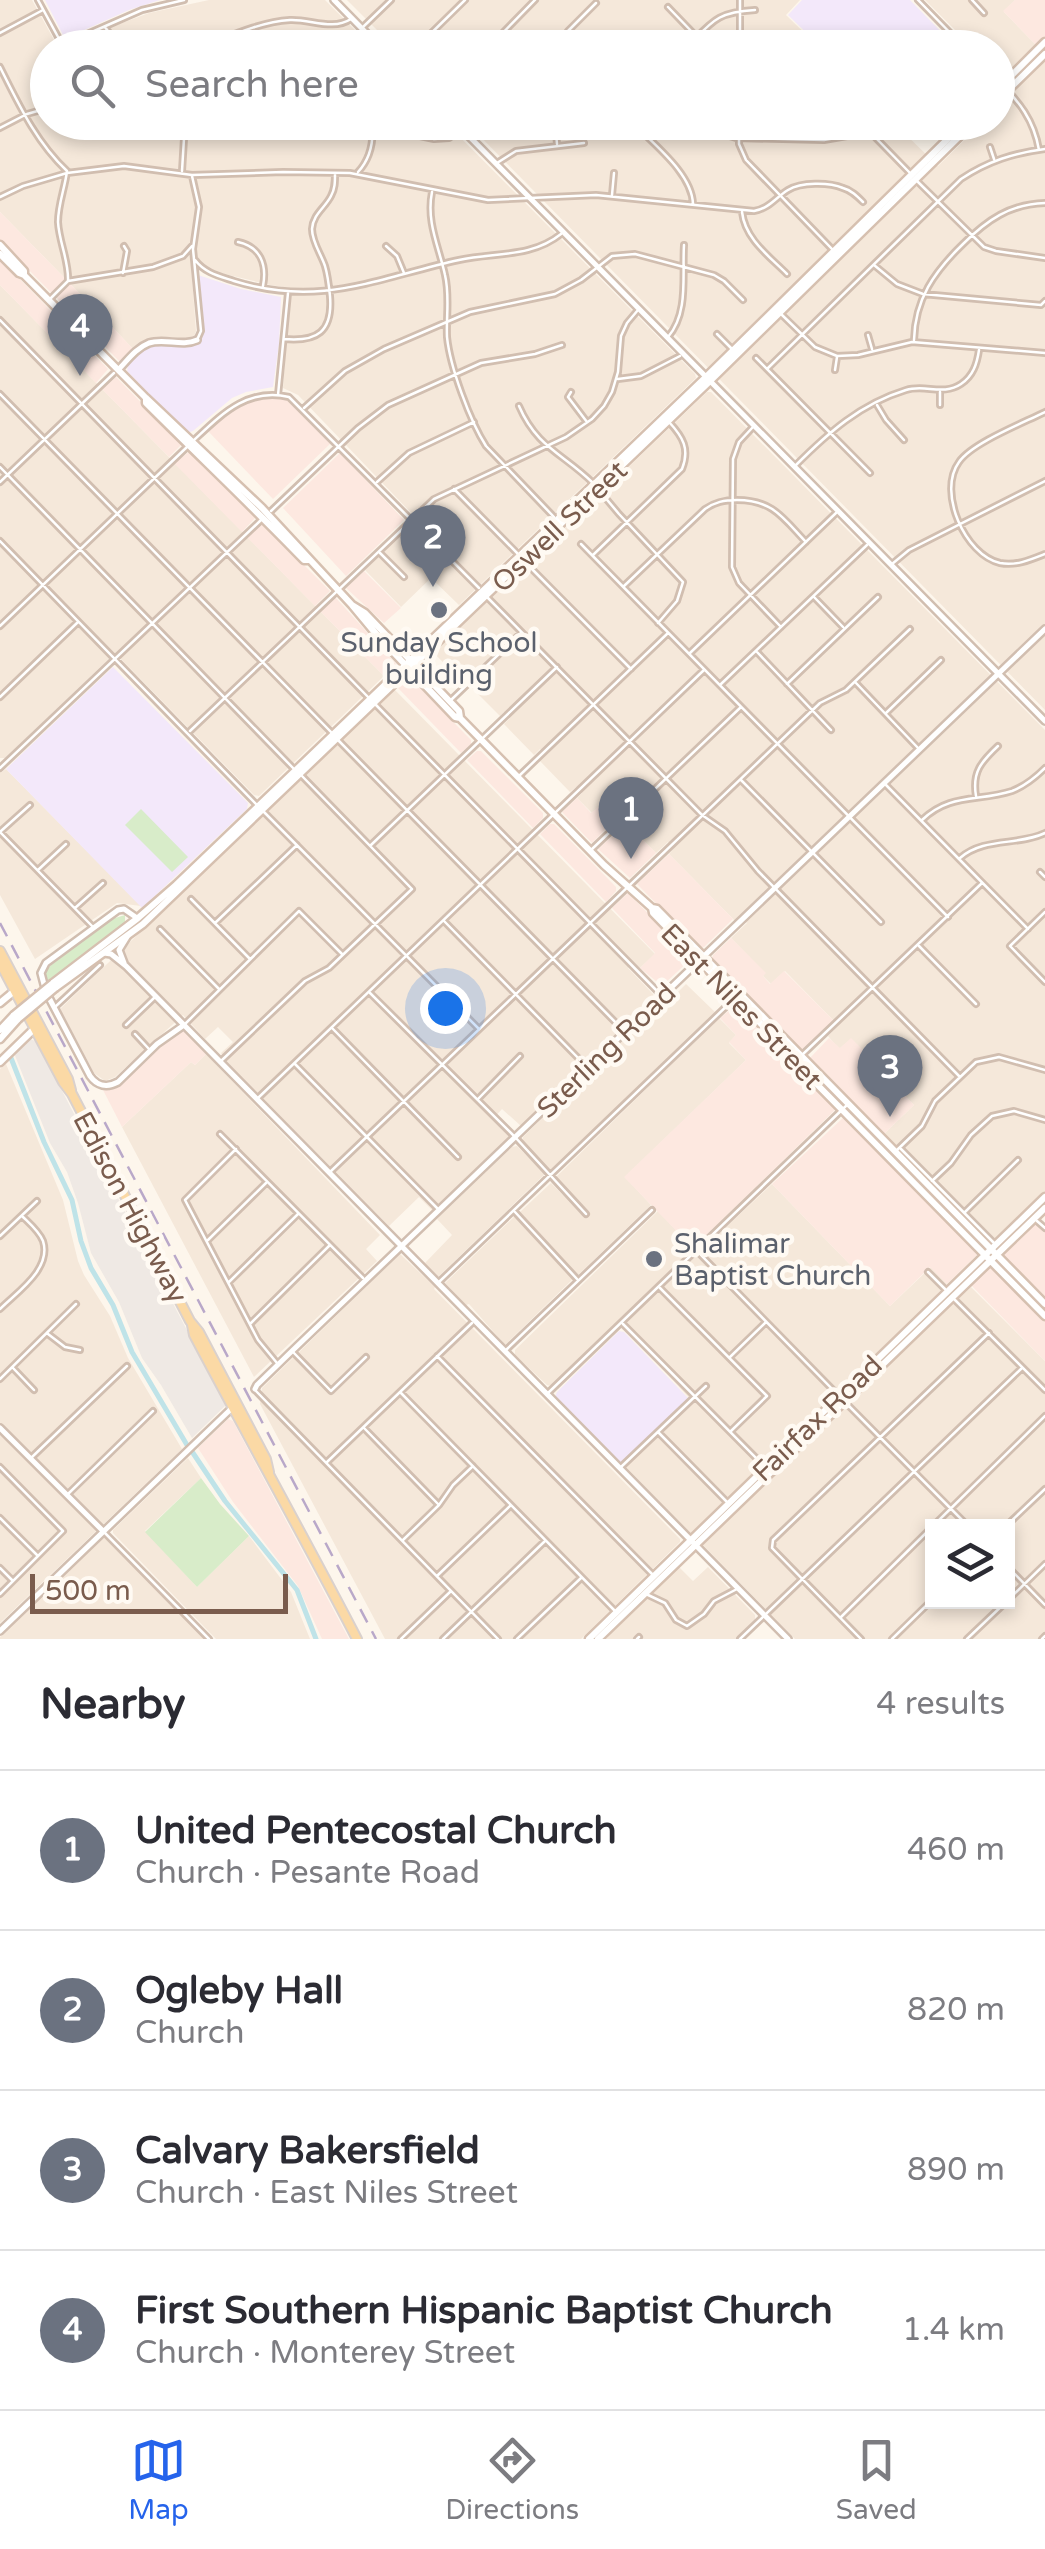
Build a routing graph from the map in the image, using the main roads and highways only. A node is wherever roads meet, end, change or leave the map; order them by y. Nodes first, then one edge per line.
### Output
1 (1045, 42) edge
2 (1045, 54) edge
3 (1015, 72) edge
4 (1015, 76) edge
5 (948, 140) edge
6 (954, 140) edge
7 (913, 177) junction
8 (0, 246) edge
9 (0, 254) edge
10 (24, 275) junction
11 (809, 280) junction
12 (708, 379) junction
13 (596, 486) junction
14 (521, 558) junction
15 (484, 593) junction
16 (410, 664) junction
17 (460, 718) junction
18 (260, 808) junction
19 (0, 950) edge
20 (702, 959) junction
21 (0, 963) edge
22 (54, 986) junction
23 (17, 988) junction
24 (736, 998) junction
25 (0, 1004) edge
26 (16, 1017) junction
27 (762, 1017) junction
28 (37, 1027) junction
29 (0, 1030) edge
30 (772, 1035) junction
31 (0, 1039) edge
32 (801, 1056) junction
33 (0, 1062) edge
34 (845, 1107) junction
35 (861, 1130) junction
36 (898, 1150) junction
37 (924, 1193) junction
38 (1045, 1197) edge
39 (1045, 1208) edge
40 (961, 1215) junction
41 (1032, 1215) junction
42 (991, 1253) junction
43 (1017, 1288) junction
44 (950, 1294) junction
45 (1045, 1306) edge
46 (1045, 1316) edge
47 (842, 1400) junction
48 (769, 1470) junction
49 (693, 1543) junction
50 (656, 1578) junction
51 (618, 1614) junction
52 (357, 1639) edge
53 (589, 1639) edge
54 (598, 1639) edge

1 - 3 main road
2 - 4 main road
5 - 7 main road, Oswell Street
6 - 7 main road, Oswell Street
7 - 11 main road, Oswell Street
7 - 11 main road, Oswell Street
8 - 10 main road, East Niles Street
9 - 10 main road, East Niles Street
10 - 16 main road, East Niles Street
11 - 12 main road, Oswell Street
11 - 12 main road, Oswell Street
12 - 13 main road, Oswell Street
12 - 13 main road, Oswell Street
13 - 14 main road, Oswell Street
13 - 14 main road, Oswell Street
14 - 15 main road, Oswell Street
14 - 15 main road, Oswell Street
15 - 16 main road, Oswell Street
15 - 16 main road, Oswell Street
16 - 17 main road, East Niles Street
16 - 17 main road, East Niles Street
16 - 18 main road, Oswell Street
17 - 20 main road, East Niles Street
18 - 22 main road, Oswell Street
18 - 22 main road, Oswell Street
19 - 23 main road, Edison Highway
20 - 24 main road, East Niles Street
20 - 27 main road, East Niles Street
21 - 23 main road, Edison Highway
22 - 26 main road, Oswell Street, bridge
23 - 25 main road
23 - 28 main road, Edison Highway
24 - 27 main road
24 - 30 main road, East Niles Street
26 - 29 main road, Oswell Street
26 - 31 main road, Oswell Street
27 - 32 main road, East Niles Street
28 - 33 main road
28 - 52 main road, Edison Highway
30 - 32 main road
30 - 34 main road, East Niles Street
32 - 34 main road, East Niles Street
34 - 35 main road, East Niles Street
34 - 36 main road, East Niles Street
35 - 36 main road
35 - 37 main road, East Niles Street
36 - 40 main road, East Niles Street
37 - 40 main road
37 - 42 main road, East Niles Street
38 - 41 main road, Fairfax Road
39 - 41 main road, Fairfax Road
40 - 42 main road, East Niles Street
41 - 42 main road, Fairfax Road
42 - 43 main road, East Niles Street
42 - 44 main road, Fairfax Road
42 - 45 main road, East Niles Street
43 - 45 main road
43 - 46 main road, East Niles Street
44 - 47 main road, Fairfax Road
44 - 47 main road, Fairfax Road
47 - 48 main road, Fairfax Road
48 - 49 main road, Fairfax Road
48 - 49 main road, Fairfax Road
49 - 50 main road, Fairfax Road
50 - 51 main road, Fairfax Road
50 - 51 main road, Fairfax Road
51 - 53 main road, Fairfax Road
51 - 54 main road, Fairfax Road

